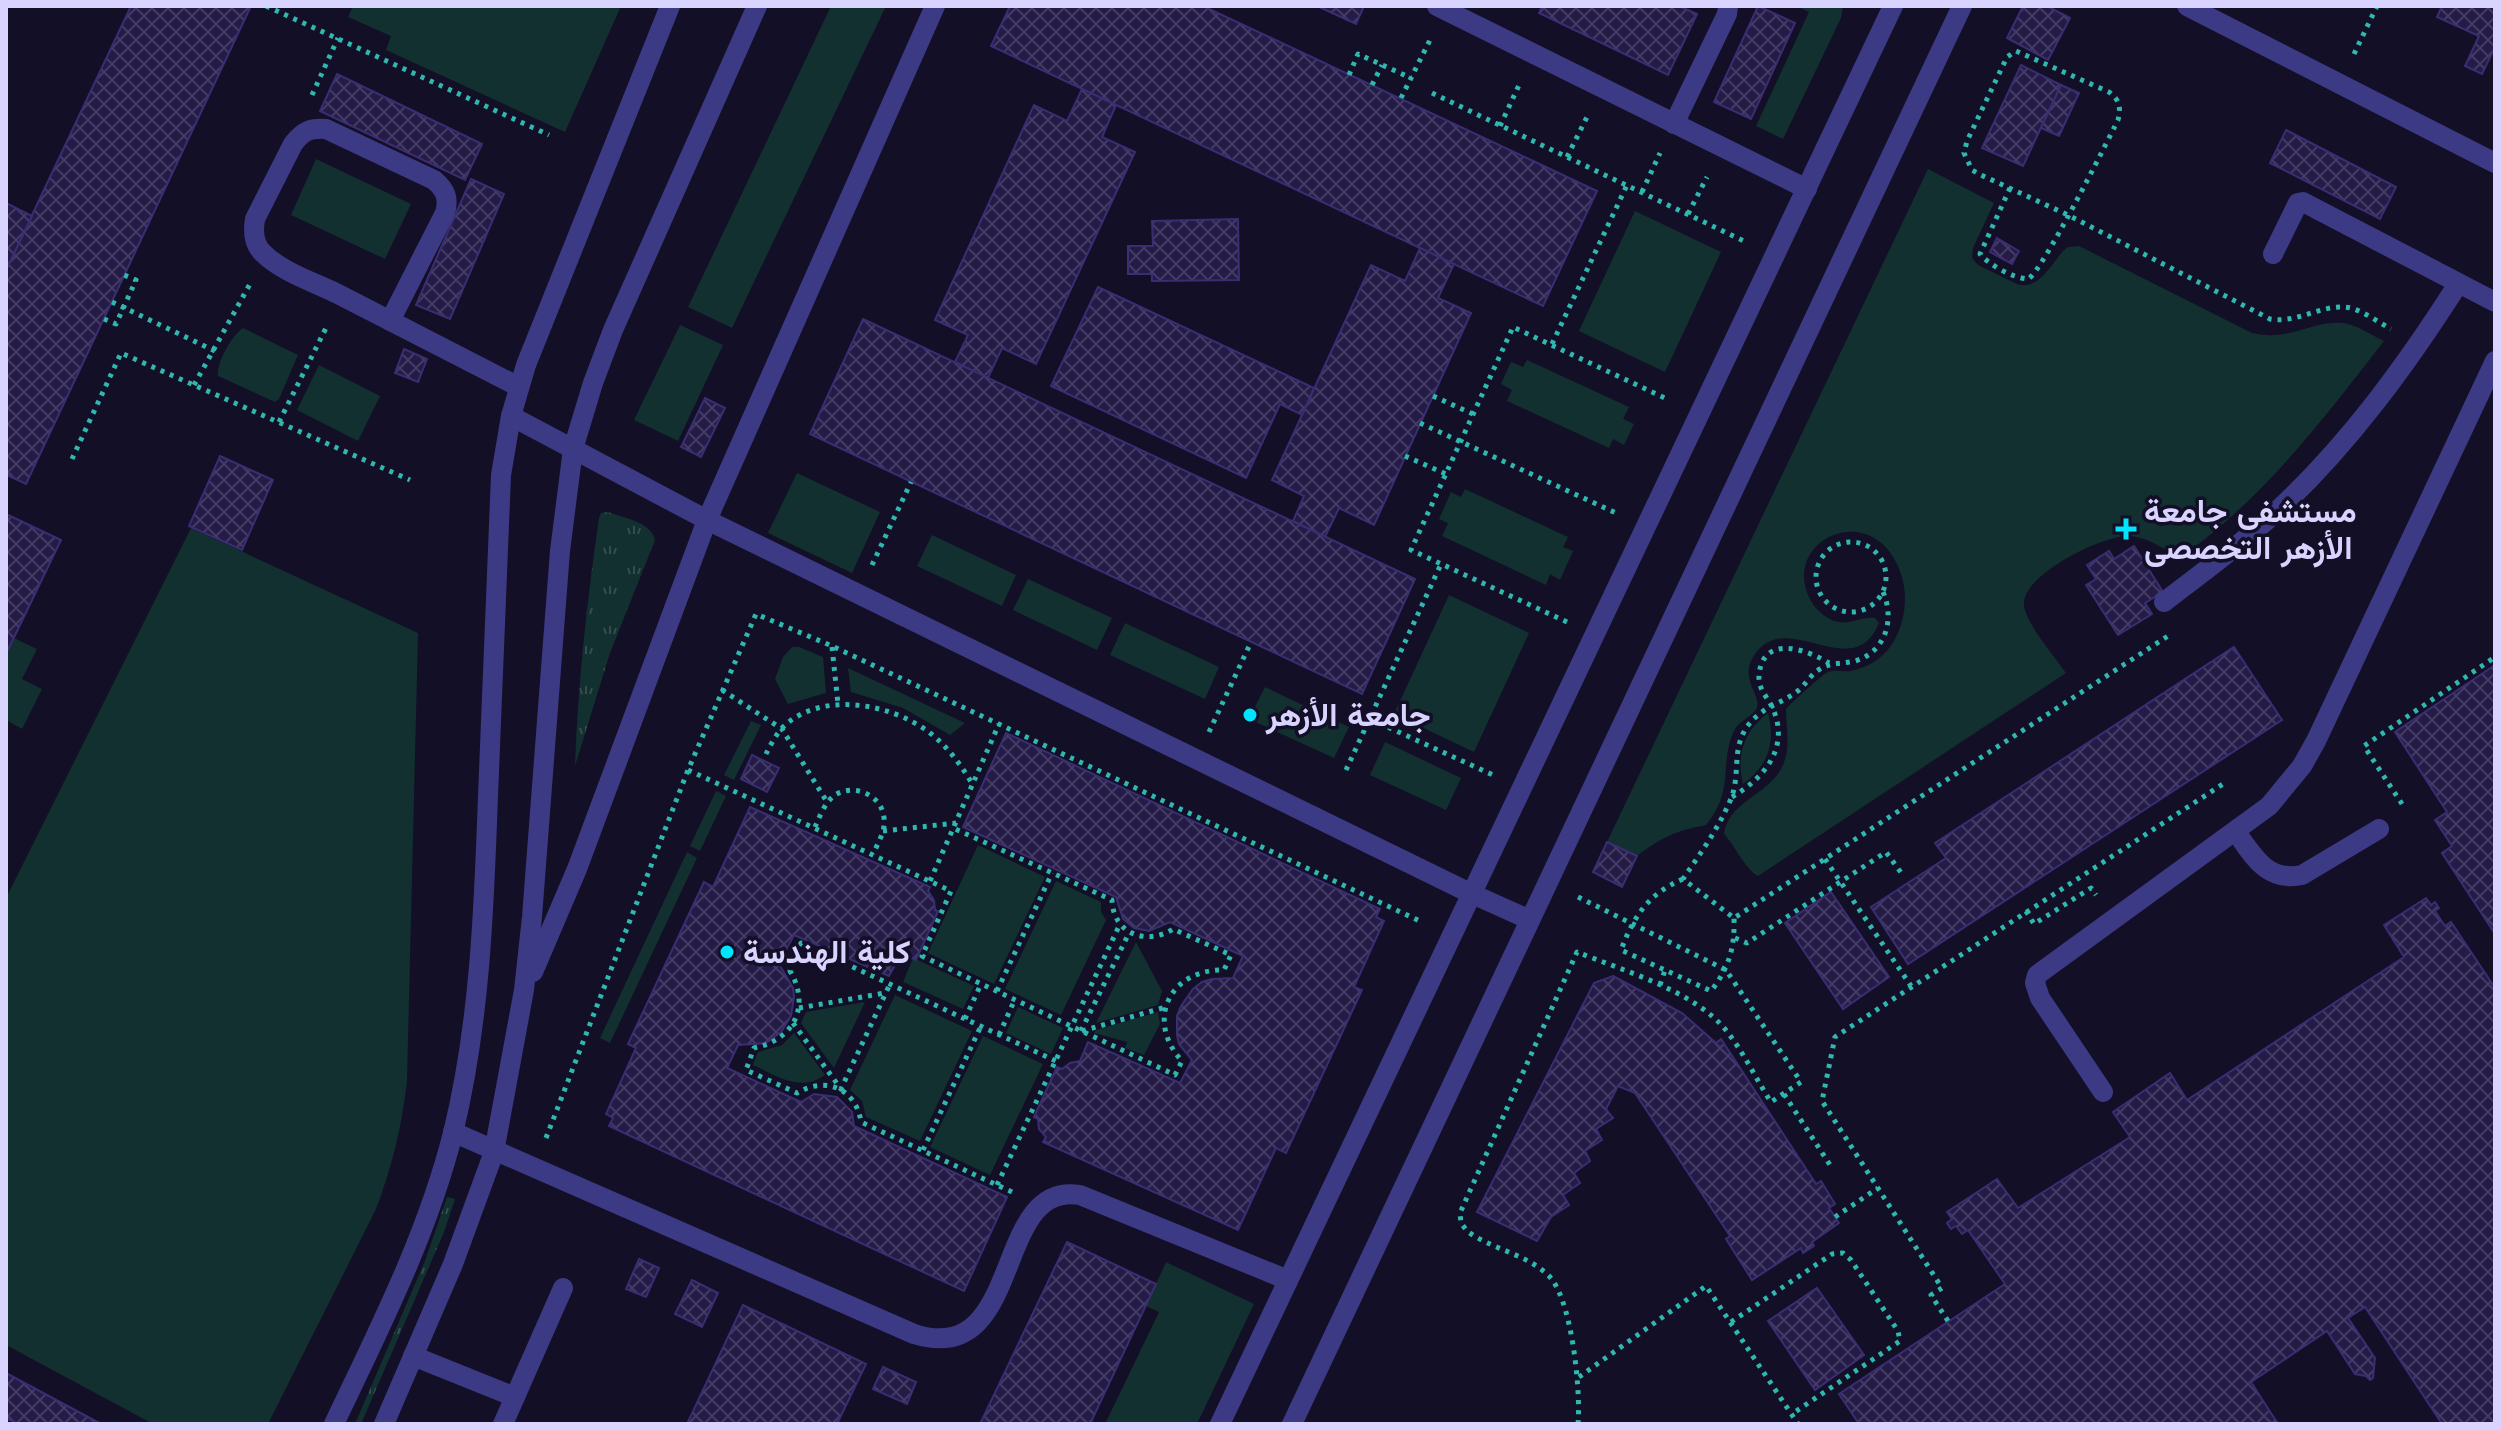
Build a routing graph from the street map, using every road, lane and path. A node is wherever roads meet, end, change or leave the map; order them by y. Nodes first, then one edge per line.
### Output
1 (266, 6) edge
2 (670, 6) edge
3 (757, 6) edge
4 (935, 6) edge
5 (1728, 6) edge
6 (1893, 6) edge
7 (1962, 6) edge
8 (2187, 6) edge
9 (2377, 6) edge
10 (1441, 8) edge
11 (338, 38) junction
12 (1533, 54) junction
13 (1382, 65) junction
14 (1349, 75) dead end
15 (1411, 78) junction
16 (2339, 83) junction
17 (1372, 85) dead end
18 (1602, 88) junction
19 (1432, 93) dead end
20 (1401, 98) dead end
21 (1674, 124) junction
22 (1500, 126) junction
23 (301, 134) junction
24 (549, 135) dead end
25 (1722, 147) junction
26 (1567, 157) junction
27 (2495, 163) edge
28 (1627, 185) junction
29 (2010, 188) junction
30 (1807, 189) junction
31 (1642, 192) junction
32 (1688, 214) junction
33 (2068, 215) junction
34 (2273, 254) dead end
35 (265, 256) junction
36 (1774, 256) junction
37 (124, 275) dead end
38 (2458, 284) junction
39 (342, 296) junction
40 (112, 302) dead end
41 (2495, 302) edge
42 (124, 308) junction
43 (104, 319) dead end
44 (390, 321) junction
45 (1552, 344) junction
46 (2420, 344) junction
47 (215, 351) junction
48 (2495, 361) edge
49 (194, 385) junction
50 (519, 387) junction
51 (1433, 396) dead end
52 (1473, 414) junction
53 (1699, 414) junction
54 (511, 416) junction
55 (279, 422) junction
56 (1420, 423) dead end
57 (1460, 441) junction
58 (573, 449) junction
59 (1405, 456) dead end
60 (72, 459) dead end
61 (1446, 474) junction
62 (410, 480) dead end
63 (911, 482) dead end
64 (707, 520) junction
65 (1646, 527) junction
66 (1441, 564) junction
67 (1883, 592) junction
68 (859, 594) junction
69 (2164, 602) joint
70 (1594, 634) junction
71 (1251, 642) dead end
72 (832, 646) junction
73 (2495, 657) edge
74 (1830, 664) junction
75 (722, 690) junction
76 (838, 705) junction
77 (1772, 707) junction
78 (1370, 719) junction
79 (1000, 724) junction
80 (782, 729) junction
81 (766, 754) dead end
82 (1196, 759) junction
83 (688, 770) junction
84 (1346, 770) dead end
85 (2223, 784) dead end
86 (973, 785) junction
87 (1520, 788) junction
88 (1732, 797) junction
89 (827, 802) junction
90 (2180, 811) junction
91 (2188, 822) dead end
92 (954, 826) junction
93 (815, 827) junction
94 (2379, 829) joint
95 (883, 831) junction
96 (2236, 832) junction
97 (873, 854) junction
98 (1825, 859) junction
99 (1052, 873) junction
100 (1902, 874) dead end
101 (1683, 879) junction
102 (1840, 880) junction
103 (930, 881) junction
104 (1548, 883) junction
105 (2091, 888) dead end
106 (1470, 893) junction
107 (2026, 911) junction
108 (1734, 918) junction
109 (1530, 920) junction
110 (1632, 923) junction
111 (1120, 924) junction
112 (1129, 933) junction
113 (1451, 935) junction
114 (1735, 938) junction
115 (1665, 970) junction
116 (1726, 970) junction
117 (890, 984) junction
118 (981, 984) junction
119 (1660, 985) junction
120 (1911, 986) junction
121 (524, 990) junction
122 (997, 991) junction
123 (886, 992) junction
124 (1015, 999) junction
125 (1166, 1007) junction
126 (799, 1008) junction
127 (965, 1019) junction
128 (793, 1023) junction
129 (981, 1026) junction
130 (1072, 1026) junction
131 (1081, 1031) junction
132 (999, 1035) junction
133 (1056, 1061) junction
134 (841, 1089) junction
135 (2103, 1092) dead end
136 (1784, 1094) junction
137 (453, 1132) junction
138 (923, 1150) junction
139 (494, 1152) junction
140 (1830, 1165) dead end
141 (534, 1169) junction
142 (997, 1185) junction
143 (1878, 1188) junction
144 (1040, 1204) junction
145 (1835, 1217) dead end
146 (1288, 1280) junction
147 (563, 1288) dead end
148 (1948, 1321) dead end
149 (1731, 1322) junction
150 (413, 1356) junction
151 (1579, 1377) junction
152 (515, 1397) junction
153 (1792, 1414) junction
154 (334, 1424) edge
155 (384, 1424) edge
156 (503, 1424) edge
157 (1220, 1424) edge
158 (1292, 1424) edge
159 (1578, 1424) edge
160 (1798, 1424) edge

1 - 11 path
2 - 50 lane
3 - 58 lane
4 - 64 lane
5 - 21 lane
6 - 30 lane
7 - 104 lane
8 - 16 lane
9 - 16 path
10 - 12 lane
10 - 15 path
11 - 23 path
11 - 24 path
12 - 18 lane
12 - 22 path
13 - 14 path
13 - 15 path
13 - 17 path
15 - 20 path
16 - 27 lane
18 - 21 lane
18 - 26 path
19 - 22 path
21 - 25 lane
21 - 31 path
22 - 26 path
23 - 35 lane
23 - 44 lane
25 - 30 lane
25 - 32 path
26 - 28 path
28 - 31 path
28 - 45 path
29 - 33 path
29 - 33 path
29 - 33 path
30 - 36 lane
31 - 32 path
32 - 36 path
33 - 46 path
34 - 38 lane
35 - 39 lane
35 - 47 path
36 - 53 lane
37 - 42 path
38 - 41 lane
38 - 46 lane
39 - 44 lane
39 - 55 path
40 - 42 path
42 - 43 path
42 - 47 path
44 - 50 lane
45 - 52 path
45 - 53 path
46 - 69 lane
47 - 49 path
48 - 96 lane
49 - 55 path
49 - 60 path
50 - 54 lane
51 - 52 path
52 - 57 path
53 - 65 lane
54 - 58 lane
54 - 137 lane
55 - 62 path
56 - 57 path
57 - 61 path
57 - 65 path
58 - 64 lane
58 - 121 lane
59 - 61 path
61 - 66 path
63 - 68 path
64 - 68 lane
64 - 121 lane
65 - 70 lane
66 - 70 path
66 - 78 path
67 - 67 path
67 - 74 path
68 - 82 lane
69 - 98 path
70 - 87 lane
71 - 82 path
72 - 75 path
72 - 76 path
72 - 79 path
73 - 94 path
74 - 77 path
74 - 77 path
75 - 80 path
75 - 83 path
76 - 80 path
76 - 86 path
77 - 88 path
77 - 88 path
78 - 84 path
78 - 87 path
79 - 86 path
79 - 113 path
80 - 81 path
80 - 89 path
82 - 106 lane
83 - 93 path
83 - 141 path
85 - 90 path
86 - 92 path
87 - 106 lane
88 - 101 path
89 - 93 path
89 - 95 path
90 - 91 path
90 - 107 path
92 - 95 path
92 - 99 path
92 - 103 path
93 - 97 path
94 - 96 lane
95 - 97 path
96 - 135 lane
97 - 103 path
98 - 102 path
98 - 108 path
99 - 111 path
99 - 122 path
100 - 102 path
101 - 108 path
101 - 110 path
102 - 114 path
102 - 120 path
103 - 118 path
104 - 109 lane
104 - 110 path
105 - 107 path
106 - 109 lane
106 - 113 lane
107 - 120 path
108 - 114 path
109 - 158 lane
110 - 115 path
110 - 116 path
111 - 112 path
111 - 130 path
112 - 125 path
112 - 131 path
113 - 146 lane
114 - 116 path
115 - 116 path
115 - 119 path
116 - 136 path
117 - 123 path
117 - 126 path
117 - 127 path
118 - 122 path
118 - 127 path
119 - 136 path
119 - 151 path
120 - 143 path
121 - 139 lane
122 - 124 path
123 - 126 path
123 - 134 path
124 - 130 path
124 - 132 path
125 - 131 path
125 - 131 path
126 - 128 path
127 - 129 path
128 - 134 path
128 - 134 path
129 - 132 path
129 - 138 path
130 - 131 path
130 - 133 path
132 - 133 path
133 - 142 path
134 - 138 path
136 - 140 path
137 - 139 lane
137 - 154 lane
138 - 142 path
139 - 141 lane
139 - 150 lane
141 - 144 lane
142 - 144 path
143 - 145 path
143 - 148 path
144 - 146 lane
146 - 157 lane
147 - 152 lane
149 - 151 path
149 - 153 path
149 - 153 path
150 - 152 lane
150 - 155 lane
151 - 159 path
152 - 156 lane
153 - 160 path

